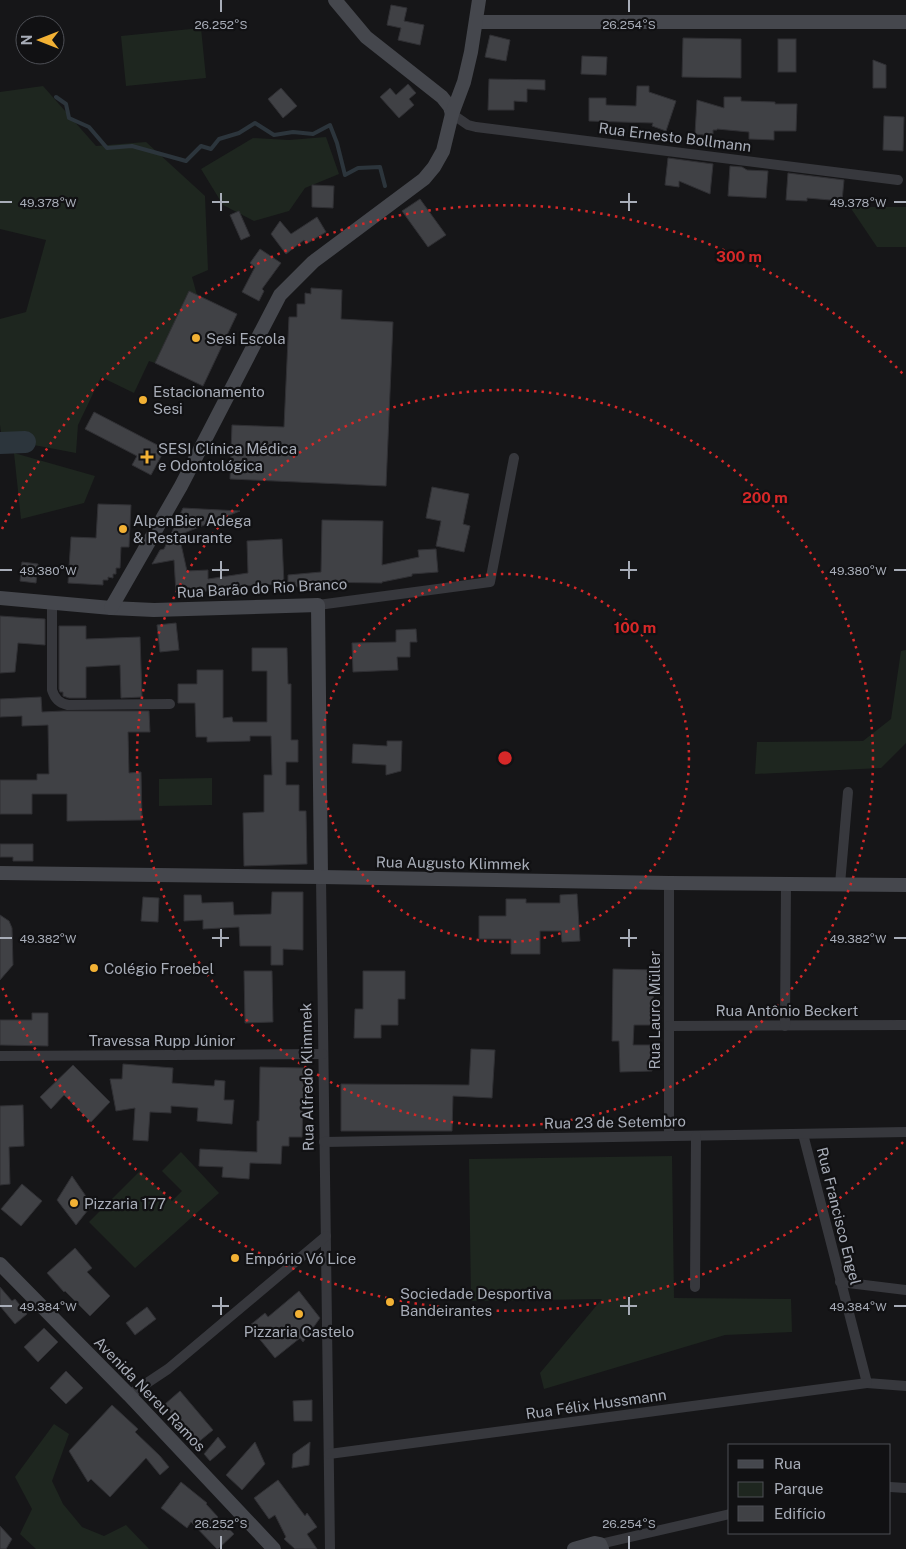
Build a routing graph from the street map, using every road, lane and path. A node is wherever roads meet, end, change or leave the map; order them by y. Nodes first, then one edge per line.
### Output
1 (335, 0) edge
2 (479, 0) edge
3 (476, 22) junction
4 (906, 22) edge
5 (452, 114) junction
6 (898, 180) dead end
7 (514, 458) dead end
8 (0, 598) edge
9 (52, 603) junction
10 (318, 605) junction
11 (111, 608) junction
12 (170, 704) dead end
13 (848, 792) dead end
14 (0, 873) edge
15 (321, 876) junction
16 (669, 883) junction
17 (786, 884) junction
18 (840, 884) junction
19 (906, 885) edge
20 (906, 1025) edge
21 (669, 1026) junction
22 (785, 1026) junction
23 (324, 1054) junction
24 (0, 1056) edge
25 (906, 1132) edge
26 (803, 1134) junction
27 (669, 1136) junction
28 (696, 1136) junction
29 (324, 1142) junction
30 (326, 1236) junction
31 (0, 1264) edge
32 (840, 1282) junction
33 (695, 1287) dead end
34 (906, 1290) edge
35 (867, 1383) junction
36 (906, 1386) edge
37 (129, 1395) junction
38 (328, 1454) junction
39 (891, 1488) edge
40 (906, 1488) edge
41 (728, 1515) edge
42 (601, 1547) edge
43 (274, 1549) edge
44 (330, 1549) edge
45 (574, 1549) edge

1 - 5 street
2 - 3 street
3 - 4 street
3 - 5 street
5 - 6 street, Rua Ernesto Bollmann
5 - 11 street
7 - 10 street, Rua Barão do Rio Branco
8 - 9 street, Rua Barão do Rio Branco
9 - 11 street, Rua Barão do Rio Branco
9 - 12 street
10 - 11 street, Rua Barão do Rio Branco
10 - 15 street, Rua Alfredo Klimmek
13 - 18 street
14 - 15 street, Rua Augusto Klimmek
15 - 16 street, Rua Augusto Klimmek
15 - 23 street, Rua Alfredo Klimmek
16 - 17 street, Rua Augusto Klimmek
16 - 21 street, Rua Lauro Müller
17 - 18 street, Rua Augusto Klimmek
17 - 22 street
18 - 19 street, Rua Augusto Klimmek
20 - 22 street, Rua Antônio Beckert
21 - 22 street, Rua Antônio Beckert
21 - 27 street, Rua Lauro Müller
23 - 24 street, Travessa Rupp Júnior
23 - 29 street, Rua Alfredo Klimmek
25 - 26 street, Rua 23 de Setembro
26 - 28 street, Rua 23 de Setembro
26 - 32 street, Rua Francisco Engel
27 - 28 street, Rua 23 de Setembro
27 - 29 street, Rua 23 de Setembro
28 - 33 street
29 - 30 street, Rua Alfredo Klimmek
30 - 37 street
30 - 38 street, Rua Alfredo Klimmek
31 - 37 street, Avenida Nereu Ramos
32 - 34 street
32 - 35 street, Rua Francisco Engel
35 - 36 street
35 - 38 street, Rua Félix Hussmann
37 - 43 street, Avenida Nereu Ramos
38 - 44 street, Rua Alfredo Klimmek
39 - 40 street
41 - 42 street
42 - 45 street

